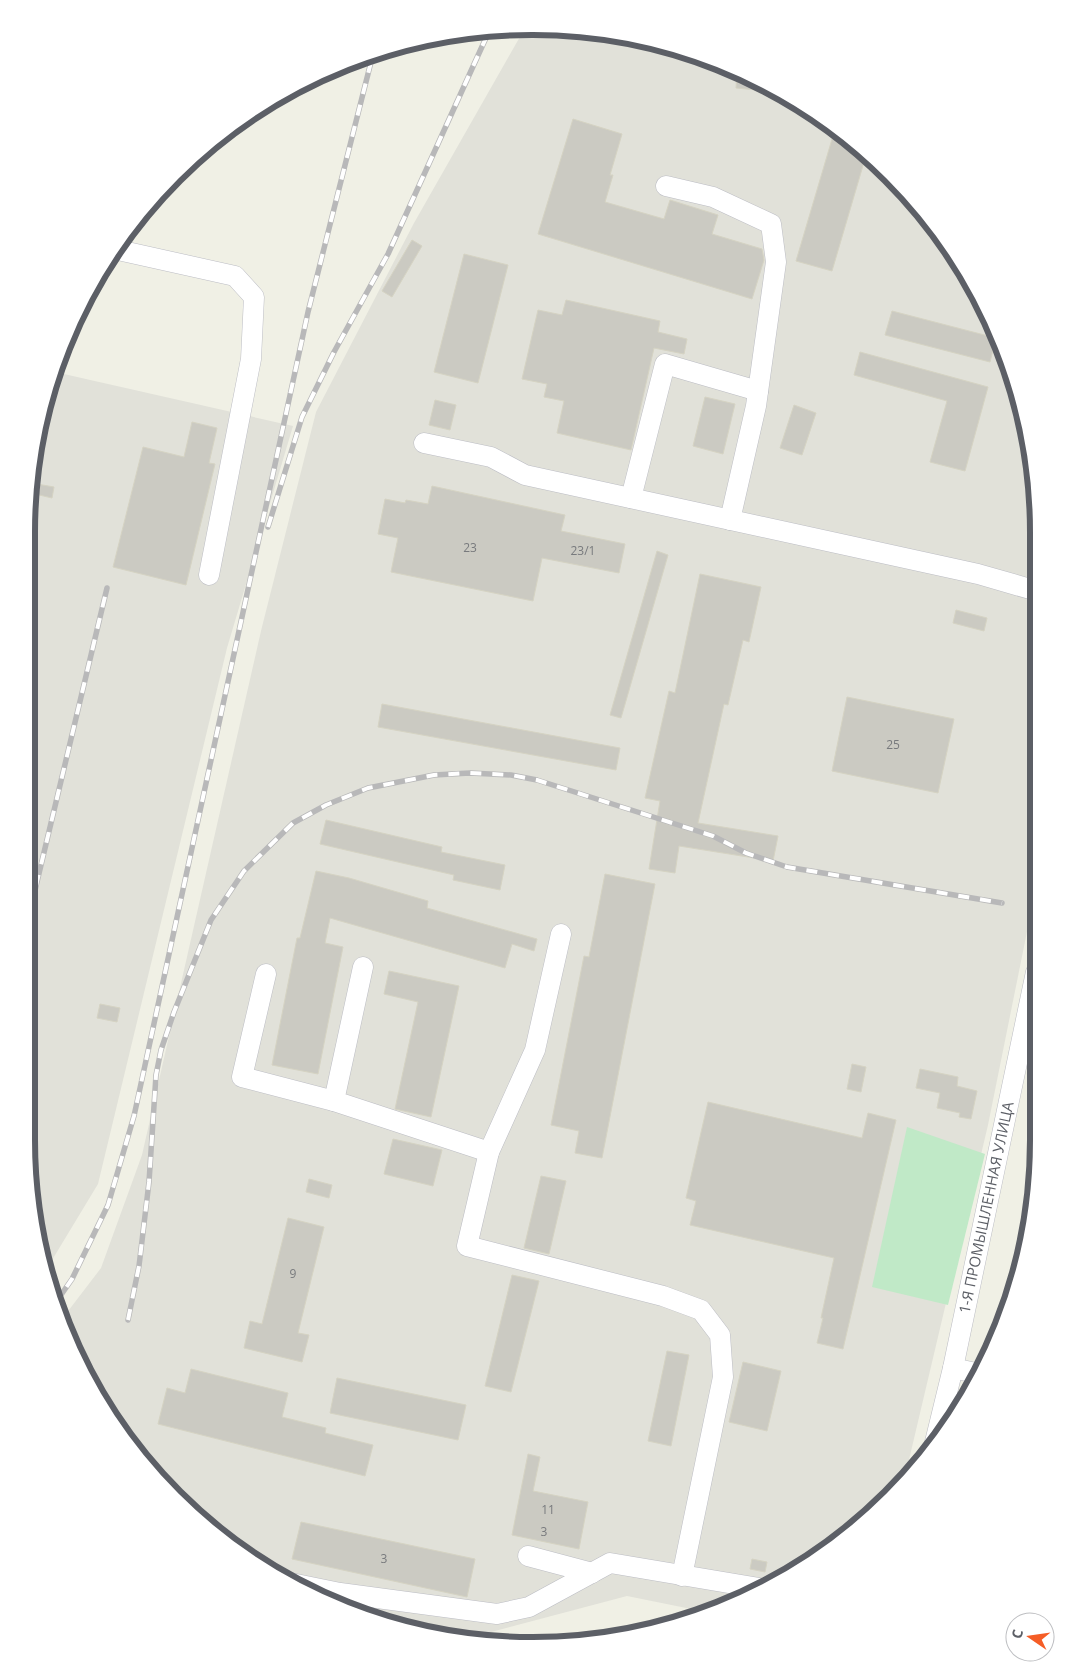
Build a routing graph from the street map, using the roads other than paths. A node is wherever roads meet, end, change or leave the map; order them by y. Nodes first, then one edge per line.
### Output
1 (666, 186) dead end
2 (123, 251) edge
3 (758, 391) junction
4 (424, 443) dead end
5 (631, 498) junction
6 (730, 520) junction
7 (209, 574) dead end
8 (1030, 589) edge
9 (561, 934) dead end
10 (363, 967) dead end
11 (266, 974) dead end
12 (1030, 1001) edge
13 (334, 1101) junction
14 (489, 1152) junction
15 (953, 1368) junction
16 (972, 1372) edge
17 (939, 1426) edge
18 (528, 1556) dead end
19 (592, 1573) junction
20 (682, 1576) junction
21 (751, 1587) edge
22 (318, 1588) edge

1 - 3 street
2 - 7 street
3 - 5 street
3 - 6 street
4 - 5 street
5 - 6 street
6 - 8 street
9 - 14 street
10 - 13 street
11 - 13 street
12 - 15 street, 1-Я ПРОМЫШЛЕННАЯ УЛИЦА
13 - 14 street
14 - 20 street
15 - 16 street
15 - 17 street, 1-Я ПРОМЫШЛЕННАЯ УЛИЦА
18 - 19 street
19 - 20 street
19 - 22 street
20 - 21 street

